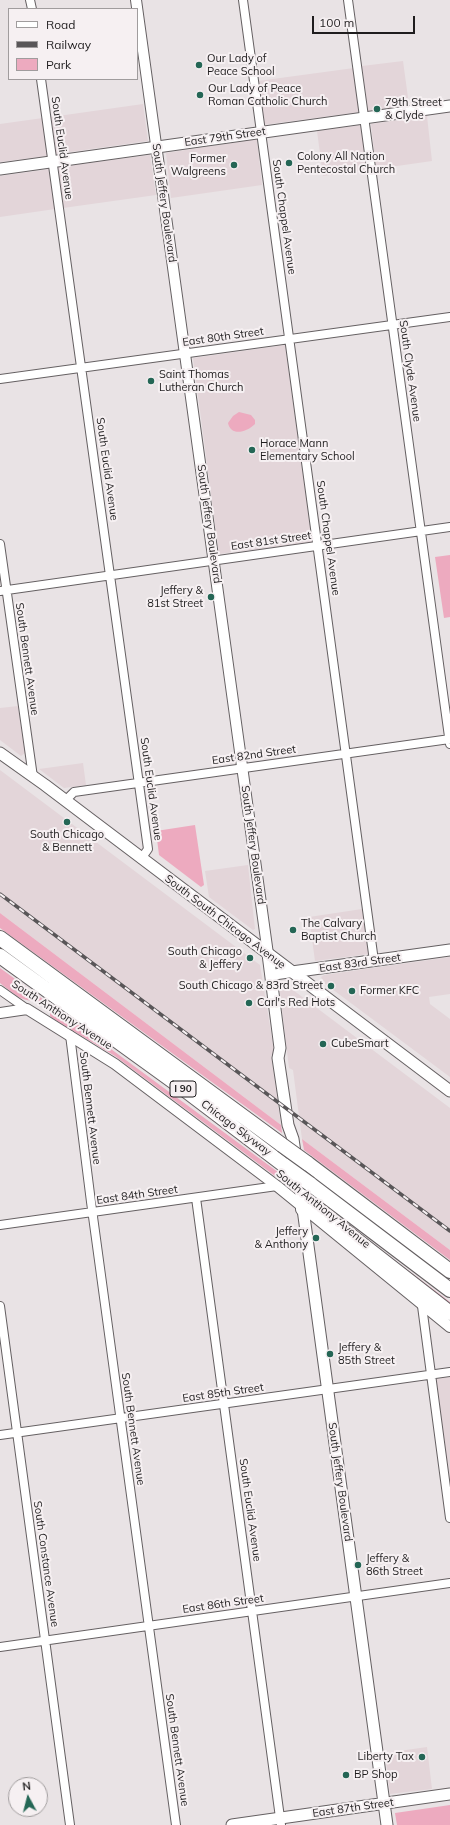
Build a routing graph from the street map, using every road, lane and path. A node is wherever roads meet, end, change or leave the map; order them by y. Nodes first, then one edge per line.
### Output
1 (243, 0) edge
2 (348, 0) edge
3 (138, 14) edge
4 (41, 80) edge
5 (450, 106) edge
6 (365, 118) junction
7 (262, 132) junction
8 (157, 147) junction
9 (53, 161) junction
10 (0, 169) edge
11 (450, 317) edge
12 (393, 325) junction
13 (290, 339) junction
14 (185, 354) junction
15 (82, 368) junction
16 (0, 379) edge
17 (450, 527) edge
18 (421, 531) junction
19 (0, 544) edge
20 (318, 546) junction
21 (214, 561) junction
22 (110, 575) junction
23 (3, 590) edge
24 (450, 741) edge
25 (0, 753) edge
26 (346, 754) junction
27 (242, 768) junction
28 (32, 777) junction
29 (139, 783) junction
30 (65, 801) junction
31 (141, 859) junction
32 (0, 938) edge
33 (450, 950) edge
34 (268, 954) junction
35 (0, 956) edge
36 (374, 961) junction
37 (292, 972) junction
38 (271, 975) junction
39 (0, 990) edge
40 (26, 1009) junction
41 (0, 1013) edge
42 (70, 1035) junction
43 (450, 1091) edge
44 (288, 1142) junction
45 (277, 1186) junction
46 (196, 1198) junction
47 (303, 1209) junction
48 (92, 1212) junction
49 (0, 1225) edge
50 (450, 1271) edge
51 (450, 1290) edge
52 (0, 1306) edge
53 (422, 1306) junction
54 (450, 1313) edge
55 (450, 1327) edge
56 (450, 1372) edge
57 (431, 1375) junction
58 (327, 1389) junction
59 (225, 1404) junction
60 (120, 1418) junction
61 (17, 1433) junction
62 (0, 1435) edge
63 (450, 1518) edge
64 (450, 1583) edge
65 (355, 1596) junction
66 (252, 1611) junction
67 (149, 1626) junction
68 (45, 1640) junction
69 (0, 1647) edge
70 (450, 1794) edge
71 (384, 1803) junction
72 (280, 1822) edge
73 (70, 1825) edge
74 (176, 1825) edge
75 (232, 1825) edge
76 (387, 1825) edge

1 - 7 street, South Chappel Avenue
2 - 6 street, South Clyde Avenue
3 - 8 street, South Jeffery Boulevard
4 - 9 street, South Euclid Avenue
5 - 6 main road, East 79th Street
6 - 7 main road, East 79th Street
6 - 12 street, South Clyde Avenue
7 - 8 main road, East 79th Street
7 - 13 street, South Chappel Avenue
8 - 9 main road, East 79th Street
8 - 14 street, South Jeffery Boulevard
9 - 10 main road, East 79th Street
9 - 15 street, South Euclid Avenue
11 - 12 street, East 80th Street
12 - 13 street, East 80th Street
12 - 18 street, South Clyde Avenue
13 - 14 street, East 80th Street
13 - 20 street, South Chappel Avenue
14 - 15 street, East 80th Street
14 - 21 street, South Jeffery Boulevard
15 - 16 street, East 80th Street
15 - 22 street, South Euclid Avenue
17 - 18 street, East 81st Street
18 - 20 street, East 81st Street
18 - 24 street, South Clyde Avenue
19 - 23 street, South Bennett Avenue
20 - 21 street, East 81st Street
20 - 26 street, South Chappel Avenue
21 - 22 street, East 81st Street
21 - 27 street, South Jeffery Boulevard
22 - 23 street, East 81st Street
22 - 29 street, South Euclid Avenue
23 - 28 street, South Bennett Avenue
24 - 26 street, East 82nd Street
25 - 28 main road, South South Chicago Avenue
26 - 27 street, East 82nd Street
26 - 36 street, South Chappel Avenue
27 - 29 street, East 82nd Street
27 - 34 street, South Jeffery Boulevard
28 - 30 main road, South South Chicago Avenue
29 - 30 street, East 82nd Street
29 - 31 street, South Euclid Avenue
30 - 31 main road, South South Chicago Avenue
31 - 34 main road, South South Chicago Avenue
32 - 44 highway, Chicago Skyway / I 90
33 - 36 main road, East 83rd Street
34 - 37 main road, South South Chicago Avenue
34 - 38 main road, South Jeffery Boulevard
35 - 51 highway, Chicago Skyway / I 90, bridge
36 - 37 main road, East 83rd Street
37 - 38 street, East 83rd Street
37 - 43 main road, South South Chicago Avenue
38 - 44 main road, South Jeffery Boulevard
39 - 40 street, South Anthony Avenue
40 - 41 street
40 - 42 street, South Anthony Avenue
42 - 45 street, South Anthony Avenue
42 - 48 street, South Bennett Avenue
44 - 47 main road, South Jeffery Boulevard
44 - 50 highway, Chicago Skyway / I 90, bridge
45 - 46 street, East 84th Street
45 - 47 street, South Anthony Avenue
46 - 48 street, East 84th Street
46 - 59 street, South Euclid Avenue
47 - 53 street, South Anthony Avenue
47 - 54 highway
47 - 58 main road, South Jeffery Boulevard
48 - 49 street, East 84th Street
48 - 60 street, South Bennett Avenue
52 - 61 street, South Constance Avenue
53 - 55 street, South Anthony Avenue
53 - 57 street
56 - 57 street, East 85th Street
57 - 58 street, East 85th Street
57 - 63 street
58 - 59 street, East 85th Street
58 - 65 main road, South Jeffery Boulevard
59 - 60 street, East 85th Street
59 - 66 street, South Euclid Avenue
60 - 61 street, East 85th Street
60 - 67 street, South Bennett Avenue
61 - 62 street, East 85th Street
61 - 68 street, South Constance Avenue
64 - 65 street, East 86th Street
65 - 66 street, East 86th Street
65 - 71 main road, South Jeffery Boulevard
66 - 67 street, East 86th Street
66 - 72 street, South Euclid Avenue
67 - 68 street, East 86th Street
67 - 74 street, South Bennett Avenue
68 - 69 street, East 86th Street
68 - 73 street, South Constance Avenue
70 - 71 main road, East 87th Street
71 - 72 main road, East 87th Street
71 - 76 main road, South Jeffery Boulevard
72 - 75 main road, East 87th Street

